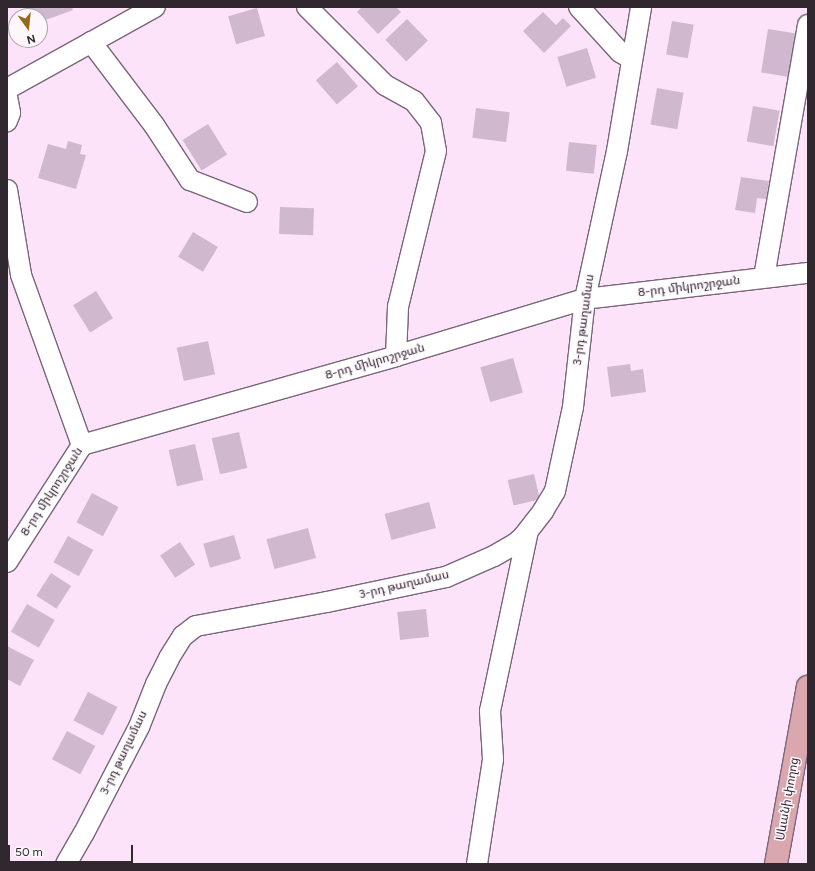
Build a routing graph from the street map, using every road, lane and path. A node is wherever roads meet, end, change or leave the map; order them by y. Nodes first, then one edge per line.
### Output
1 (155, 7) edge
2 (307, 7) edge
3 (579, 7) edge
4 (641, 7) edge
5 (808, 25) edge
6 (92, 42) junction
7 (632, 59) junction
8 (7, 89) edge
9 (7, 97) edge
10 (7, 120) edge
11 (7, 190) edge
12 (247, 202) dead end
13 (808, 273) edge
14 (764, 277) junction
15 (585, 300) junction
16 (396, 356) junction
17 (82, 445) junction
18 (528, 531) junction
19 (7, 562) edge
20 (808, 687) edge
21 (66, 864) edge
22 (477, 864) edge
23 (776, 864) edge

1 - 6 street
2 - 16 street
3 - 7 street
4 - 7 street, 3-րդ թաղամաս
5 - 14 street
6 - 8 street
6 - 12 street
7 - 15 street, 3-րդ թաղամաս
9 - 10 street
11 - 17 street
13 - 14 street, 8-րդ միկրոշրջան
14 - 15 street, 8-րդ միկրոշրջան
15 - 16 street, 8-րդ միկրոշրջան
15 - 18 street, 3-րդ թաղամաս
16 - 17 street, 8-րդ միկրոշրջան
17 - 19 street, 8-րդ միկրոշրջան
18 - 21 street, 3-րդ թաղամաս
18 - 22 street
20 - 23 main road, Սևանի փողոց

